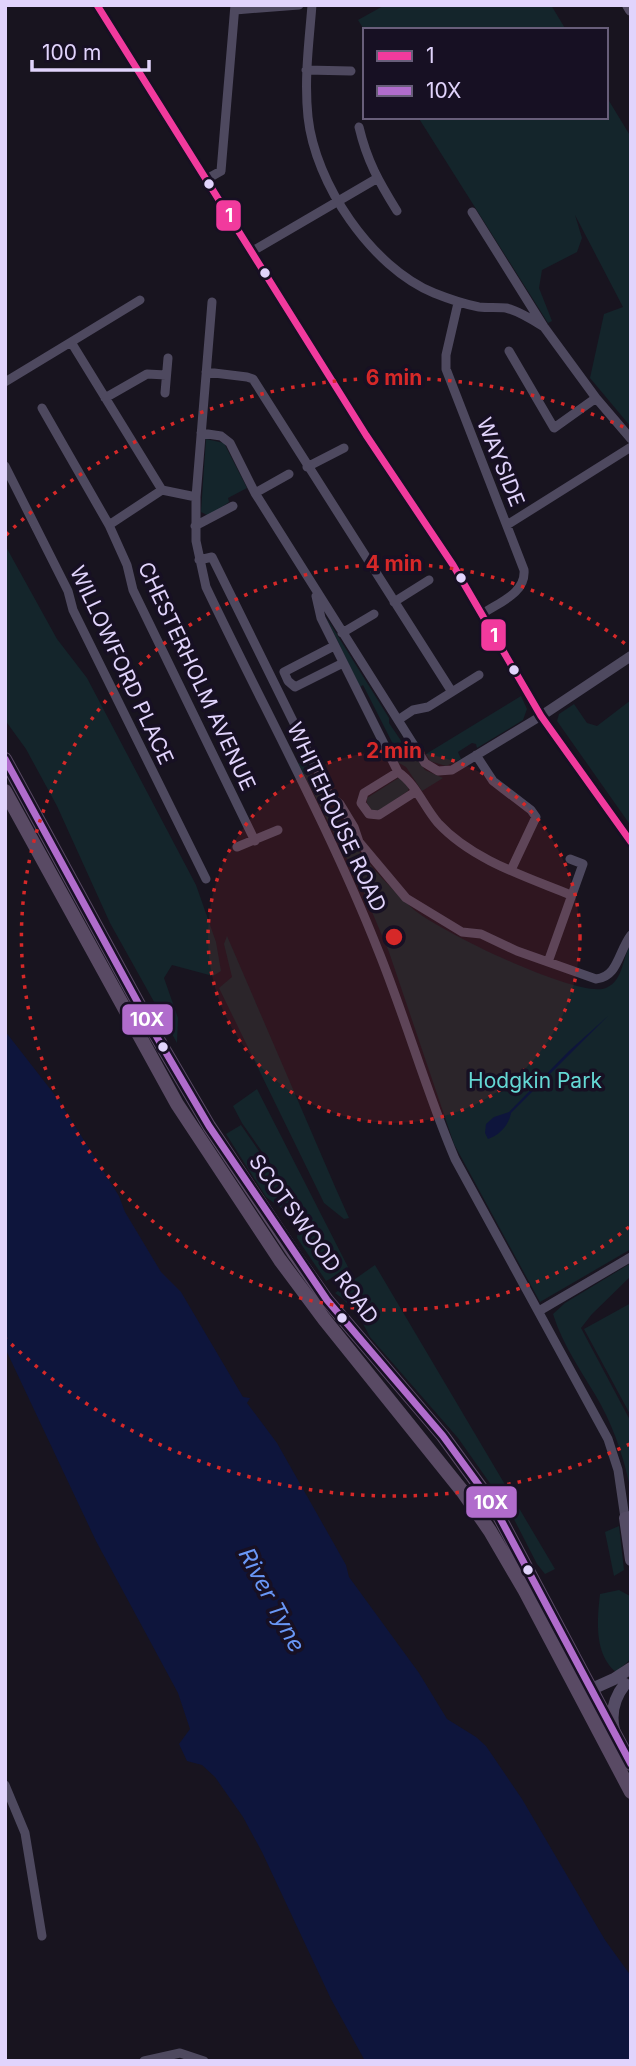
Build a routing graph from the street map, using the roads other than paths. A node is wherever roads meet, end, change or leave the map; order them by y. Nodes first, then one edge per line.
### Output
1 (97, 5) edge
2 (299, 5) edge
3 (312, 5) edge
4 (235, 8) edge
5 (306, 69) junction
6 (351, 71) dead end
7 (359, 127) dead end
8 (376, 178) junction
9 (205, 180) junction
10 (338, 200) junction
11 (397, 211) dead end
12 (472, 212) dead end
13 (250, 252) junction
14 (141, 300) dead end
15 (212, 302) dead end
16 (458, 303) junction
17 (529, 303) junction
18 (508, 308) junction
19 (544, 327) junction
20 (71, 342) junction
21 (509, 351) dead end
22 (168, 358) dead end
23 (206, 372) junction
24 (166, 375) junction
25 (5, 382) edge
26 (164, 393) dead end
27 (106, 398) junction
28 (596, 398) junction
29 (43, 408) dead end
30 (201, 433) junction
31 (631, 439) edge
32 (631, 447) edge
33 (344, 448) dead end
34 (5, 466) edge
35 (306, 466) junction
36 (289, 474) dead end
37 (162, 490) junction
38 (255, 492) junction
39 (196, 497) junction
40 (233, 506) dead end
41 (108, 525) junction
42 (507, 525) junction
43 (195, 526) junction
44 (199, 560) junction
45 (429, 580) dead end
46 (314, 587) junction
47 (394, 602) junction
48 (374, 614) dead end
49 (482, 614) junction
50 (342, 633) junction
51 (334, 646) junction
52 (631, 656) edge
53 (343, 663) junction
54 (479, 675) dead end
55 (452, 692) junction
56 (541, 716) junction
57 (398, 720) junction
58 (476, 755) junction
59 (5, 760) edge
60 (398, 772) junction
61 (5, 791) edge
62 (415, 792) junction
63 (278, 830) dead end
64 (255, 841) junction
65 (631, 842) edge
66 (237, 847) dead end
67 (570, 859) dead end
68 (510, 870) junction
69 (206, 879) dead end
70 (571, 895) junction
71 (631, 935) edge
72 (548, 962) junction
73 (631, 1257) edge
74 (539, 1311) junction
75 (628, 1518) edge
76 (631, 1560) edge
77 (631, 1668) edge
78 (628, 1682) edge
79 (588, 1697) junction
80 (616, 1736) junction
81 (631, 1764) edge
82 (5, 1785) edge
83 (631, 1791) edge
84 (42, 1936) dead end
85 (144, 2061) edge
86 (204, 2061) edge

1 - 9 street
2 - 4 street
3 - 5 street
4 - 9 street
5 - 6 street
5 - 10 street
7 - 8 street
8 - 10 street
8 - 11 street
9 - 13 street
10 - 13 street
10 - 16 street
12 - 17 street
13 - 49 street
14 - 20 street
15 - 23 street, WHITEHOUSE ROAD
16 - 18 street
16 - 42 street, WAYSIDE
17 - 18 street
17 - 19 street
18 - 19 street
19 - 28 street
20 - 25 street
20 - 27 street
21 - 28 street
22 - 24 street
23 - 30 street, WHITEHOUSE ROAD
23 - 35 street
24 - 26 street
24 - 27 street
27 - 37 street
28 - 31 street
29 - 41 street, CHESTERHOLM AVENUE
30 - 38 street
30 - 39 street, WHITEHOUSE ROAD
32 - 42 street
33 - 35 street
34 - 69 street, WILLOWFORD PLACE
35 - 47 street
36 - 38 street
37 - 39 street
37 - 41 street
38 - 46 street
39 - 43 street, WHITEHOUSE ROAD
40 - 43 street
41 - 64 street, CHESTERHOLM AVENUE
42 - 49 street, WAYSIDE
43 - 44 street, WHITEHOUSE ROAD
44 - 72 street
44 - 74 street, WHITEHOUSE ROAD
45 - 47 street
46 - 50 street
46 - 51 street
47 - 55 street
48 - 50 street
49 - 56 street
50 - 57 street
51 - 53 street
51 - 53 street
52 - 56 street
53 - 60 street
54 - 55 street
55 - 57 street
56 - 58 street
56 - 65 street
57 - 58 street
58 - 68 street
59 - 79 main road, SCOTSWOOD ROAD
60 - 62 street
60 - 62 street
61 - 79 main road, SCOTSWOOD ROAD
62 - 68 street
63 - 64 street
64 - 66 street
67 - 70 street
68 - 70 street
70 - 72 street
71 - 72 street
73 - 74 street
74 - 75 street, WHITEHOUSE ROAD
75 - 76 main road, WHITEHOUSE ROAD
77 - 79 main road
78 - 79 main road
78 - 80 main road
79 - 80 main road, SCOTSWOOD ROAD
79 - 83 main road, SCOTSWOOD ROAD
80 - 81 main road, SCOTSWOOD ROAD
82 - 84 street
85 - 86 street

